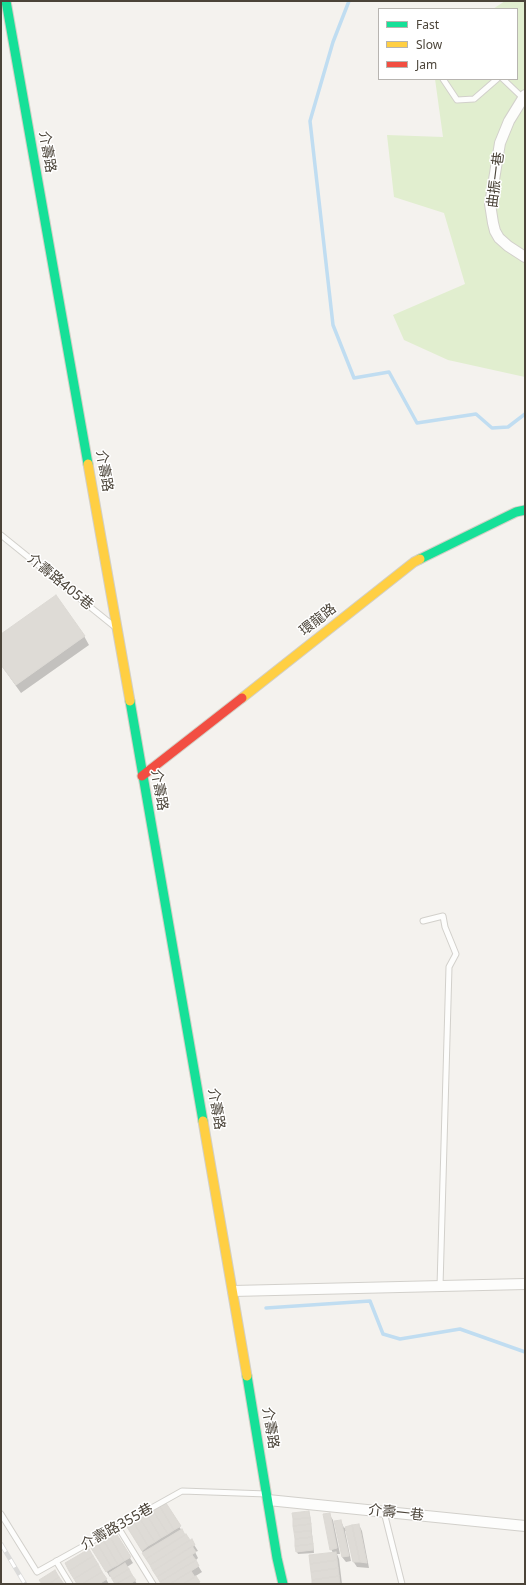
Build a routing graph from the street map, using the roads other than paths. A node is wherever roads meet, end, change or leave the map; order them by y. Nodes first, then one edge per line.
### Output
1 (6, 1) edge
2 (445, 80) edge
3 (495, 80) edge
4 (504, 80) edge
5 (524, 96) edge
6 (525, 257) edge
7 (525, 510) edge
8 (1, 534) edge
9 (118, 630) junction
10 (142, 776) junction
11 (423, 921) dead end
12 (525, 1284) edge
13 (440, 1286) junction
14 (233, 1291) junction
15 (267, 1497) junction
16 (384, 1512) junction
17 (1, 1514) edge
18 (525, 1526) edge
19 (118, 1527) junction
20 (56, 1562) junction
21 (70, 1584) edge
22 (153, 1584) edge
23 (284, 1584) edge
24 (402, 1584) edge

1 - 9 main road, 介壽路
2 - 3 lane
4 - 5 lane
5 - 6 street, 曲振一巷
7 - 10 main road, 環龍路
8 - 9 lane, 介壽路405巷
9 - 10 main road, 介壽路
10 - 14 main road, 介壽路
11 - 13 lane
12 - 13 street
13 - 14 street
14 - 15 main road, 介壽路
15 - 16 street, 介壽一巷
15 - 19 lane, 介壽路355巷
15 - 23 main road, 介壽路
16 - 18 street, 介壽一巷
16 - 24 lane
17 - 20 lane, 介壽路355巷
19 - 20 lane, 介壽路355巷
19 - 22 lane
20 - 21 lane

